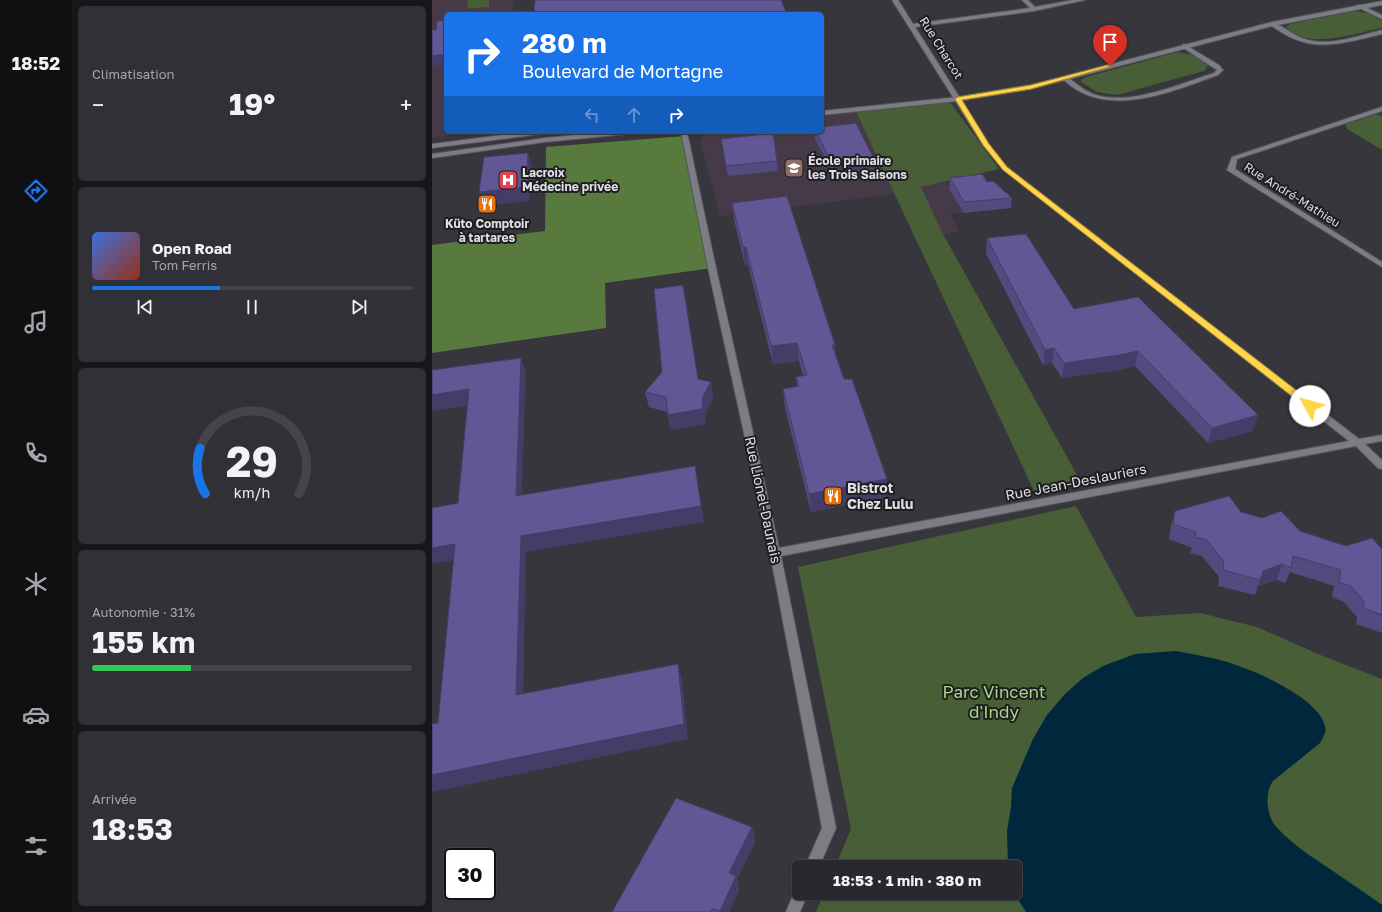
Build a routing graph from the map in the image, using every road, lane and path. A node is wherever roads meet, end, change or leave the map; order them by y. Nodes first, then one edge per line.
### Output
1 (896, 0) edge
2 (1025, 0) edge
3 (1082, 0) edge
4 (1382, 3) edge
5 (1359, 6) junction
6 (1034, 9) junction
7 (1382, 17) edge
8 (1272, 24) junction
9 (912, 26) junction
10 (1382, 32) edge
11 (1184, 46) junction
12 (1065, 78) junction
13 (958, 99) junction
14 (1382, 109) edge
15 (824, 113) edge
16 (525, 134) edge
17 (607, 134) edge
18 (684, 134) edge
19 (432, 146) edge
20 (432, 156) edge
21 (1382, 265) edge
22 (1382, 438) edge
23 (1358, 443) junction
24 (1382, 466) edge
25 (774, 553) junction
26 (815, 860) edge
27 (798, 900) edge
28 (793, 912) edge

1 - 9 street, Rue Charcot
2 - 6 street
3 - 6 street
4 - 5 street
5 - 7 street
5 - 8 street
6 - 9 street
8 - 10 street
8 - 11 street
9 - 13 street, Rue Charcot
11 - 12 street
11 - 12 street
12 - 13 street
13 - 15 street
13 - 23 street, Rue Charcot
14 - 21 street, Rue André-Mathieu
16 - 19 street
17 - 20 street
18 - 25 street, Rue Lionel-Daunais
22 - 23 street, Rue Jean-Deslauriers
23 - 24 street, Rue Charcot
23 - 25 street, Rue Jean-Deslauriers
25 - 26 street, Rue Lionel-Daunais
27 - 28 street

